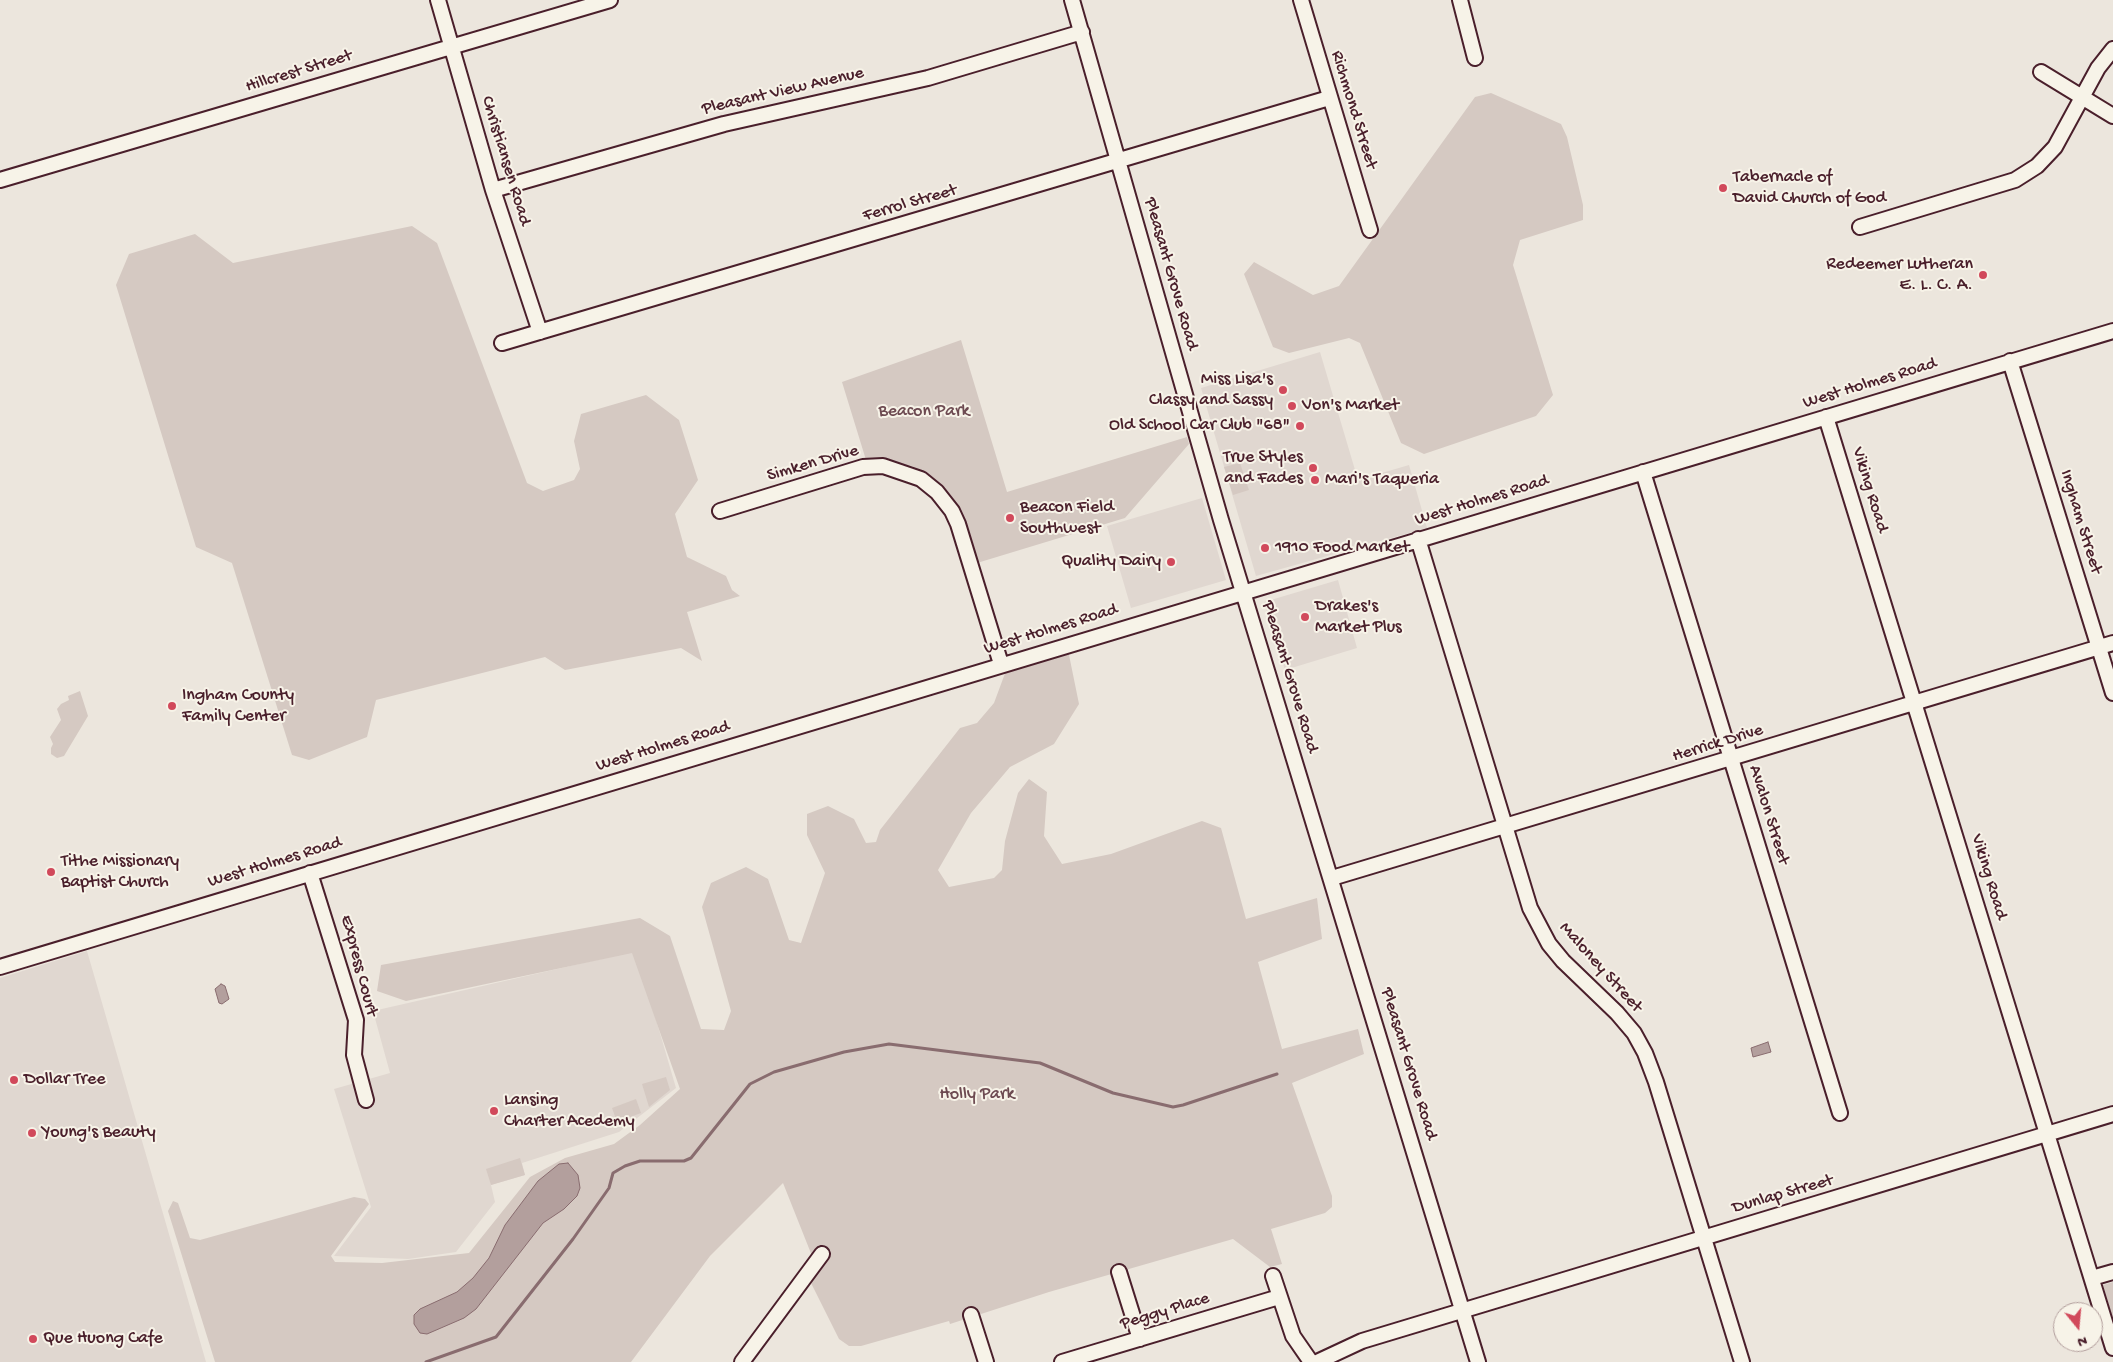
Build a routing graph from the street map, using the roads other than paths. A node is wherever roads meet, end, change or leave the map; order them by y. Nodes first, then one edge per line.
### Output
1 (438, 0) edge
2 (610, 0) edge
3 (1072, 0) edge
4 (1301, 0) edge
5 (1460, 0) edge
6 (1082, 32) junction
7 (451, 46) junction
8 (2113, 49) edge
9 (1475, 58) dead end
10 (2041, 72) dead end
11 (2082, 97) junction
12 (1329, 98) junction
13 (2113, 116) edge
14 (1118, 162) junction
15 (0, 180) edge
16 (493, 190) junction
17 (1860, 227) dead end
18 (1370, 230) dead end
19 (2113, 331) edge
20 (540, 332) junction
21 (502, 343) dead end
22 (2010, 362) junction
23 (1826, 417) junction
24 (1643, 472) junction
25 (720, 511) dead end
26 (1418, 539) junction
27 (1244, 592) junction
28 (2113, 643) edge
29 (2099, 648) junction
30 (1001, 664) junction
31 (2113, 693) edge
32 (1916, 703) junction
33 (1731, 760) junction
34 (1506, 826) junction
35 (310, 872) junction
36 (1332, 878) junction
37 (0, 967) edge
38 (366, 1100) dead end
39 (1840, 1112) dead end
40 (2113, 1114) edge
41 (2047, 1134) junction
42 (1703, 1238) junction
43 (822, 1254) dead end
44 (1119, 1272) dead end
45 (2113, 1272) edge
46 (1273, 1276) dead end
47 (2092, 1278) junction
48 (1279, 1297) junction
49 (1463, 1310) junction
50 (971, 1315) dead end
51 (1140, 1339) junction
52 (2113, 1348) edge
53 (742, 1362) edge
54 (986, 1362) edge
55 (1062, 1362) edge
56 (1311, 1362) edge
57 (1317, 1362) edge
58 (1478, 1362) edge
59 (1742, 1362) edge

1 - 7 street, Christiansen Road
2 - 7 street, Hillcrest Street
3 - 6 street, Pleasant Grove Road
4 - 12 street, Richmond Street
5 - 9 street
6 - 14 street, Pleasant Grove Road
6 - 16 street, Pleasant View Avenue
7 - 15 street, Hillcrest Street
7 - 16 street, Christiansen Road
8 - 11 street
10 - 11 street
11 - 13 street
11 - 17 street
12 - 14 street, Ferrol Street
12 - 18 street, Richmond Street
14 - 20 street, Ferrol Street
14 - 27 street, Pleasant Grove Road
16 - 20 street, Christiansen Road
19 - 22 street, West Holmes Road
20 - 21 street, Ferrol Street
22 - 23 street, West Holmes Road
22 - 29 street, Ingham Street
23 - 24 street, West Holmes Road
23 - 32 street, Viking Road
24 - 26 street, West Holmes Road
24 - 33 street, Avalon Street
25 - 30 street, Simken Drive
26 - 27 street, West Holmes Road
26 - 34 street, Maloney Street
27 - 30 street, West Holmes Road
27 - 36 street, Pleasant Grove Road
28 - 29 street, Herrick Drive
29 - 31 street, Ingham Street
29 - 32 street, Herrick Drive
30 - 35 street, West Holmes Road
32 - 33 street, Herrick Drive
32 - 41 street, Viking Road
33 - 34 street, Herrick Drive
33 - 39 street, Avalon Street
34 - 36 street, Herrick Drive
34 - 42 street, Maloney Street
35 - 37 street, West Holmes Road
35 - 38 street, Express Court
36 - 49 street, Pleasant Grove Road
40 - 41 street, Dunlap Street
41 - 42 street, Dunlap Street
41 - 47 street, Viking Road
42 - 49 street, Dunlap Street
42 - 59 street, Maloney Street
43 - 53 street
44 - 51 street
45 - 47 street
46 - 48 street
47 - 52 street, Viking Road
48 - 51 street, Peggy Place
48 - 56 street
49 - 57 street, Dunlap Street
49 - 58 street, Pleasant Grove Road
50 - 54 street
51 - 55 street, Peggy Place

